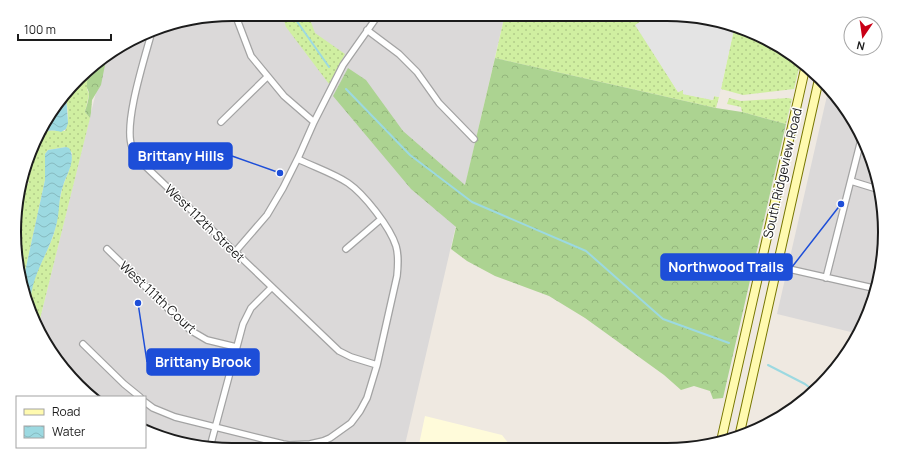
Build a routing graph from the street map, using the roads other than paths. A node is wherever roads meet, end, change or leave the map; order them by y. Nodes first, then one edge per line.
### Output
1 (238, 21) edge
2 (374, 21) edge
3 (367, 30) junction
4 (150, 37) edge
5 (804, 72) edge
6 (267, 77) junction
7 (818, 85) edge
8 (221, 122) dead end
9 (314, 122) junction
10 (474, 139) dead end
11 (860, 146) edge
12 (298, 159) junction
13 (851, 181) junction
14 (873, 188) edge
15 (381, 219) junction
16 (107, 249) dead end
17 (346, 249) dead end
18 (235, 252) junction
19 (762, 263) junction
20 (777, 266) junction
21 (826, 278) junction
22 (272, 287) junction
23 (871, 288) edge
24 (83, 344) dead end
25 (236, 347) junction
26 (377, 365) junction
27 (139, 396) edge
28 (146, 403) edge
29 (214, 428) junction
30 (740, 430) edge
31 (723, 436) edge
32 (211, 442) edge
33 (280, 443) edge
34 (314, 443) edge

1 - 6 street
2 - 3 street
3 - 9 street
3 - 10 street
4 - 18 street, West 112th Street
5 - 19 main road, South Ridgeview Road
6 - 8 street
6 - 9 street
7 - 20 main road, South Ridgeview Road
9 - 12 street
11 - 13 street
12 - 15 street
12 - 18 street
13 - 14 street
13 - 21 street
15 - 17 street
15 - 26 street
16 - 25 street, West 111th Court
18 - 22 street, West 112th Street
19 - 20 street
19 - 31 main road, South Ridgeview Road
20 - 21 street
20 - 30 main road, South Ridgeview Road
21 - 23 street
22 - 25 street
22 - 26 street, West 112th Street
24 - 27 street
25 - 29 street
26 - 34 street
28 - 29 street
29 - 32 street
29 - 33 street

